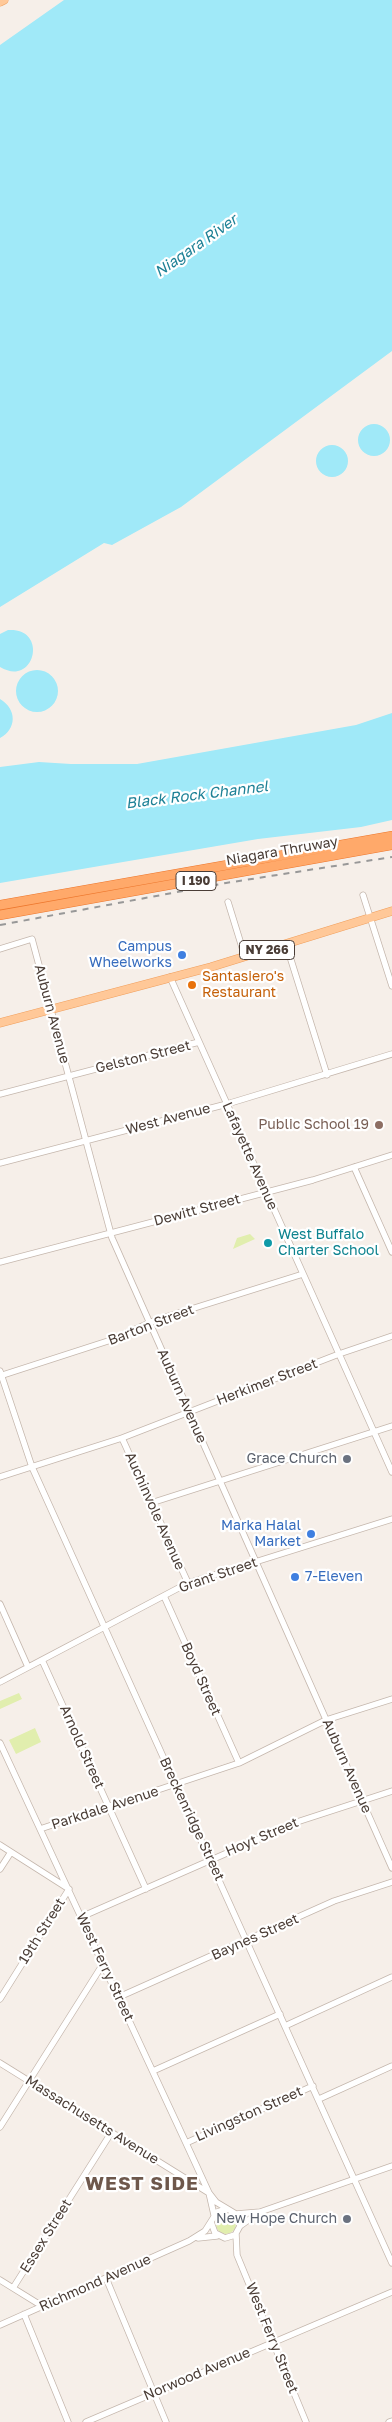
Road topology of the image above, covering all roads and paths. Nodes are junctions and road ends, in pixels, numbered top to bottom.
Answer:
1 (4, 0) edge
2 (0, 2) edge
3 (392, 836) edge
4 (392, 845) edge
5 (363, 895) dead end
6 (228, 902) dead end
7 (0, 905) edge
8 (392, 911) edge
9 (0, 915) edge
10 (370, 918) junction
11 (286, 944) junction
12 (0, 949) edge
13 (244, 957) junction
14 (170, 978) junction
15 (392, 986) edge
16 (50, 1009) junction
17 (0, 1022) edge
18 (199, 1042) junction
19 (392, 1054) edge
20 (327, 1075) junction
21 (68, 1076) junction
22 (0, 1094) edge
23 (227, 1104) junction
24 (86, 1141) junction
25 (392, 1155) edge
26 (0, 1164) edge
27 (354, 1167) junction
28 (266, 1192) junction
29 (110, 1233) junction
30 (392, 1252) edge
31 (0, 1262) edge
32 (303, 1274) junction
33 (149, 1323) junction
34 (392, 1336) edge
35 (339, 1354) junction
36 (1, 1374) edge
37 (189, 1412) junction
38 (392, 1426) edge
39 (374, 1432) junction
40 (122, 1438) junction
41 (32, 1467) junction
42 (392, 1472) edge
43 (0, 1478) edge
44 (220, 1481) junction
45 (151, 1503) junction
46 (392, 1518) edge
47 (256, 1562) junction
48 (188, 1583) junction
49 (164, 1596) junction
50 (0, 1604) edge
51 (105, 1627) junction
52 (42, 1660) junction
53 (28, 1667) junction
54 (0, 1682) edge
55 (392, 1700) edge
56 (326, 1720) junction
57 (0, 1742) edge
58 (239, 1763) junction
59 (176, 1784) junction
60 (392, 1791) edge
61 (362, 1800) junction
62 (109, 1806) junction
63 (40, 1828) junction
64 (0, 1845) edge
65 (11, 1852) junction
66 (210, 1860) junction
67 (392, 1868) edge
68 (0, 1869) edge
69 (392, 1882) edge
70 (68, 1889) junction
71 (146, 1889) junction
72 (81, 1917) junction
73 (247, 1940) junction
74 (103, 1964) junction
75 (392, 1977) edge
76 (119, 1997) junction
77 (0, 1999) edge
78 (280, 2014) junction
79 (285, 2026) junction
80 (0, 2063) edge
81 (392, 2066) edge
82 (153, 2071) junction
83 (29, 2081) junction
84 (313, 2086) junction
85 (318, 2099) junction
86 (0, 2127) edge
87 (111, 2133) junction
88 (186, 2143) junction
89 (392, 2166) edge
90 (355, 2178) junction
91 (208, 2193) junction
92 (227, 2209) junction
93 (260, 2212) junction
94 (236, 2214) junction
95 (214, 2215) junction
96 (211, 2222) junction
97 (240, 2226) junction
98 (236, 2234) junction
99 (218, 2236) junction
100 (224, 2238) junction
101 (189, 2241) junction
102 (237, 2255) junction
103 (392, 2263) edge
104 (106, 2278) junction
105 (0, 2280) edge
106 (13, 2288) junction
107 (392, 2292) edge
108 (42, 2306) junction
109 (24, 2314) junction
110 (0, 2324) edge
111 (273, 2342) junction
112 (154, 2392) junction
113 (68, 2422) edge
114 (86, 2422) edge
115 (166, 2422) edge
116 (306, 2422) edge

1 - 2 main road
3 - 7 highway, Niagara Thruway / I 190
4 - 9 highway, Niagara Thruway / I 190
5 - 10 street
6 - 13 street
8 - 10 main road, NY 266
10 - 11 main road, NY 266
10 - 15 street
11 - 13 main road, NY 266
11 - 20 street
12 - 16 street, Auburn Avenue
13 - 14 main road, NY 266
14 - 16 main road, NY 266
14 - 18 street, Lafayette Avenue
16 - 17 main road, NY 266
16 - 21 street, Auburn Avenue
18 - 21 street, Gelston Street
18 - 23 street, Lafayette Avenue
19 - 20 street, West Avenue
20 - 23 street, West Avenue
21 - 22 street, Gelston Street
21 - 24 street, Auburn Avenue
23 - 24 street, West Avenue
23 - 28 street, Lafayette Avenue
24 - 26 street, West Avenue
24 - 29 street, Auburn Avenue
25 - 27 street, Dewitt Street
27 - 28 street, Dewitt Street
27 - 30 street
28 - 29 street, Dewitt Street
28 - 32 street, Lafayette Avenue
29 - 31 street, Dewitt Street
29 - 33 street, Auburn Avenue
32 - 33 street, Barton Street
32 - 35 street, Lafayette Avenue
33 - 36 street, Barton Street
33 - 37 street, Auburn Avenue
34 - 35 street, Herkimer Street
35 - 37 street, Herkimer Street
35 - 39 street, Lafayette Avenue
36 - 41 street, Breckenridge Street
37 - 40 street, Herkimer Street
37 - 44 street, Auburn Avenue
38 - 39 street
39 - 42 street, Lafayette Avenue
39 - 44 street
40 - 41 street, Herkimer Street
40 - 45 street, Auchinvole Avenue
41 - 43 street, Herkimer Street
41 - 51 street, Breckenridge Street
44 - 45 street
44 - 47 street, Auburn Avenue
45 - 48 street, Auchinvole Avenue
46 - 47 street, Grant Street
47 - 48 street, Grant Street
47 - 56 street, Auburn Avenue
48 - 49 street, Grant Street
49 - 51 street, Grant Street
49 - 58 street, Boyd Street
50 - 53 street
51 - 52 street, Grant Street
51 - 59 street, Breckenridge Street
52 - 53 street, Grant Street
52 - 62 street, Arnold Street
53 - 54 street, Grant Street
55 - 56 street, Parkdale Avenue
56 - 58 street, Parkdale Avenue
56 - 61 street, Auburn Avenue
57 - 63 street, West Ferry Street
58 - 59 street, Parkdale Avenue
59 - 62 street, Parkdale Avenue
59 - 66 street, Breckenridge Street
60 - 61 street, Hoyt Street
61 - 66 street, Hoyt Street
61 - 67 street, Auburn Avenue
62 - 63 street, Parkdale Avenue
62 - 71 street, Arnold Street
63 - 70 street, West Ferry Street
64 - 65 street
65 - 68 street
65 - 70 street
66 - 71 street, Hoyt Street
66 - 73 street, Breckenridge Street
69 - 73 street, Baynes Street
70 - 72 street, West Ferry Street
70 - 77 street, 19th Street
71 - 72 street, Hoyt Street
72 - 74 street, West Ferry Street
73 - 76 street, Baynes Street
73 - 78 street, Breckenridge Street
74 - 76 street, West Ferry Street
74 - 83 street
75 - 79 street
76 - 82 street, West Ferry Street
78 - 79 street, Breckenridge Street
78 - 82 street
79 - 84 street, Breckenridge Street
80 - 83 street, Massachusetts Avenue
81 - 85 street, Livingston Street
82 - 88 street, West Ferry Street
83 - 86 street
83 - 87 street, Massachusetts Avenue
84 - 85 street, Breckenridge Street
84 - 88 street, Livingston Street
85 - 90 street, Breckenridge Street
87 - 91 street, Massachusetts Avenue
87 - 106 street, Essex Street
88 - 91 street, West Ferry Street
89 - 90 street
90 - 93 street
90 - 103 street, Breckenridge Street
91 - 92 street, West Ferry Street
91 - 95 street, West Ferry Street
92 - 94 street
92 - 95 street
93 - 94 street
93 - 97 street
94 - 97 street
95 - 96 street
96 - 99 street
96 - 101 street, Richmond Avenue
97 - 98 street
98 - 100 street
98 - 102 street, West Ferry Street
99 - 100 street
99 - 101 street, Richmond Avenue
100 - 102 street, West Ferry Street
101 - 104 street, Richmond Avenue
102 - 111 street, West Ferry Street
104 - 108 street, Richmond Avenue
104 - 112 street
105 - 106 street
106 - 108 street
107 - 111 street, Norwood Avenue
108 - 109 street, Richmond Avenue
109 - 110 street, Richmond Avenue
109 - 113 street
111 - 112 street, Norwood Avenue
111 - 116 street, West Ferry Street
112 - 114 street, Norwood Avenue
112 - 115 street

